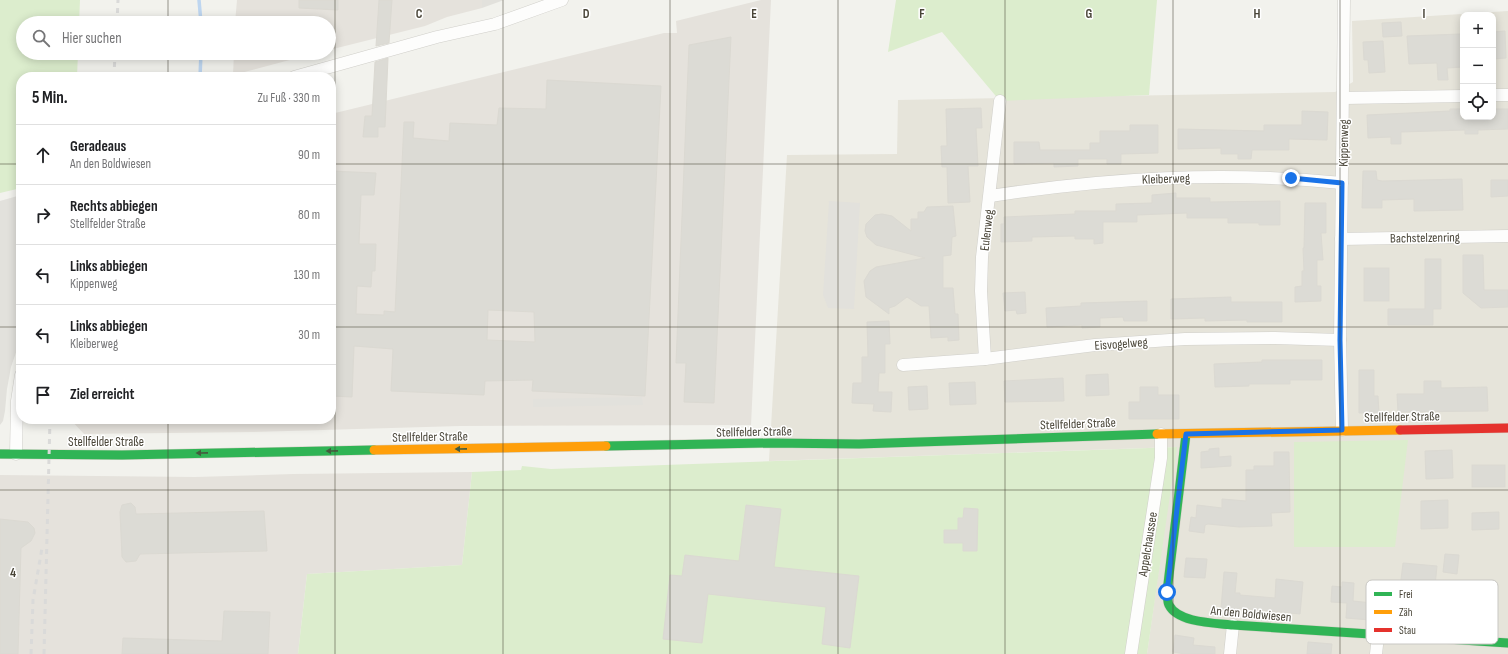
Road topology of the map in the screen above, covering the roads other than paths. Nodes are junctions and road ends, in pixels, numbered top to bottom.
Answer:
1 (561, 0) edge
2 (1344, 0) edge
3 (312, 72) edge
4 (1496, 95) edge
5 (1508, 95) edge
6 (1460, 96) edge
7 (1344, 98) junction
8 (1000, 102) dead end
9 (1342, 183) junction
10 (990, 196) junction
11 (1508, 236) edge
12 (1341, 238) junction
13 (1340, 340) junction
14 (985, 359) junction
15 (903, 365) dead end
16 (17, 424) edge
17 (1508, 428) edge
18 (1342, 430) junction
19 (1161, 434) junction
20 (1186, 434) junction
21 (0, 454) edge
22 (16, 454) junction
23 (1234, 625) junction
24 (1366, 635) edge
25 (1498, 642) edge
26 (1508, 643) edge
27 (1377, 644) edge
28 (1130, 654) edge
29 (1230, 654) edge
30 (1376, 654) edge

1 - 3 street
2 - 7 street, Kippenweg
4 - 5 street
6 - 7 street
7 - 9 street, Kippenweg
8 - 10 street, Eulenweg
9 - 10 street, Kleiberweg
9 - 12 street, Kippenweg
10 - 14 street, Eulenweg
11 - 12 street, Bachstelzenring
12 - 13 street, Kippenweg
13 - 14 street, Eisvogelweg
13 - 18 street, Kippenweg
14 - 15 street, Eisvogelweg
16 - 22 street
17 - 18 street, Stellfelder Straße
18 - 20 street, Stellfelder Straße
19 - 20 street, Stellfelder Straße
19 -> 22 street, Stellfelder Straße
19 - 28 street, Appelchaussee
20 - 23 street, An den Boldwiesen
21 - 22 street, Stellfelder Straße
23 - 24 street, An den Boldwiesen
23 - 29 street
25 - 26 street, An den Boldwiesen
27 - 30 street

